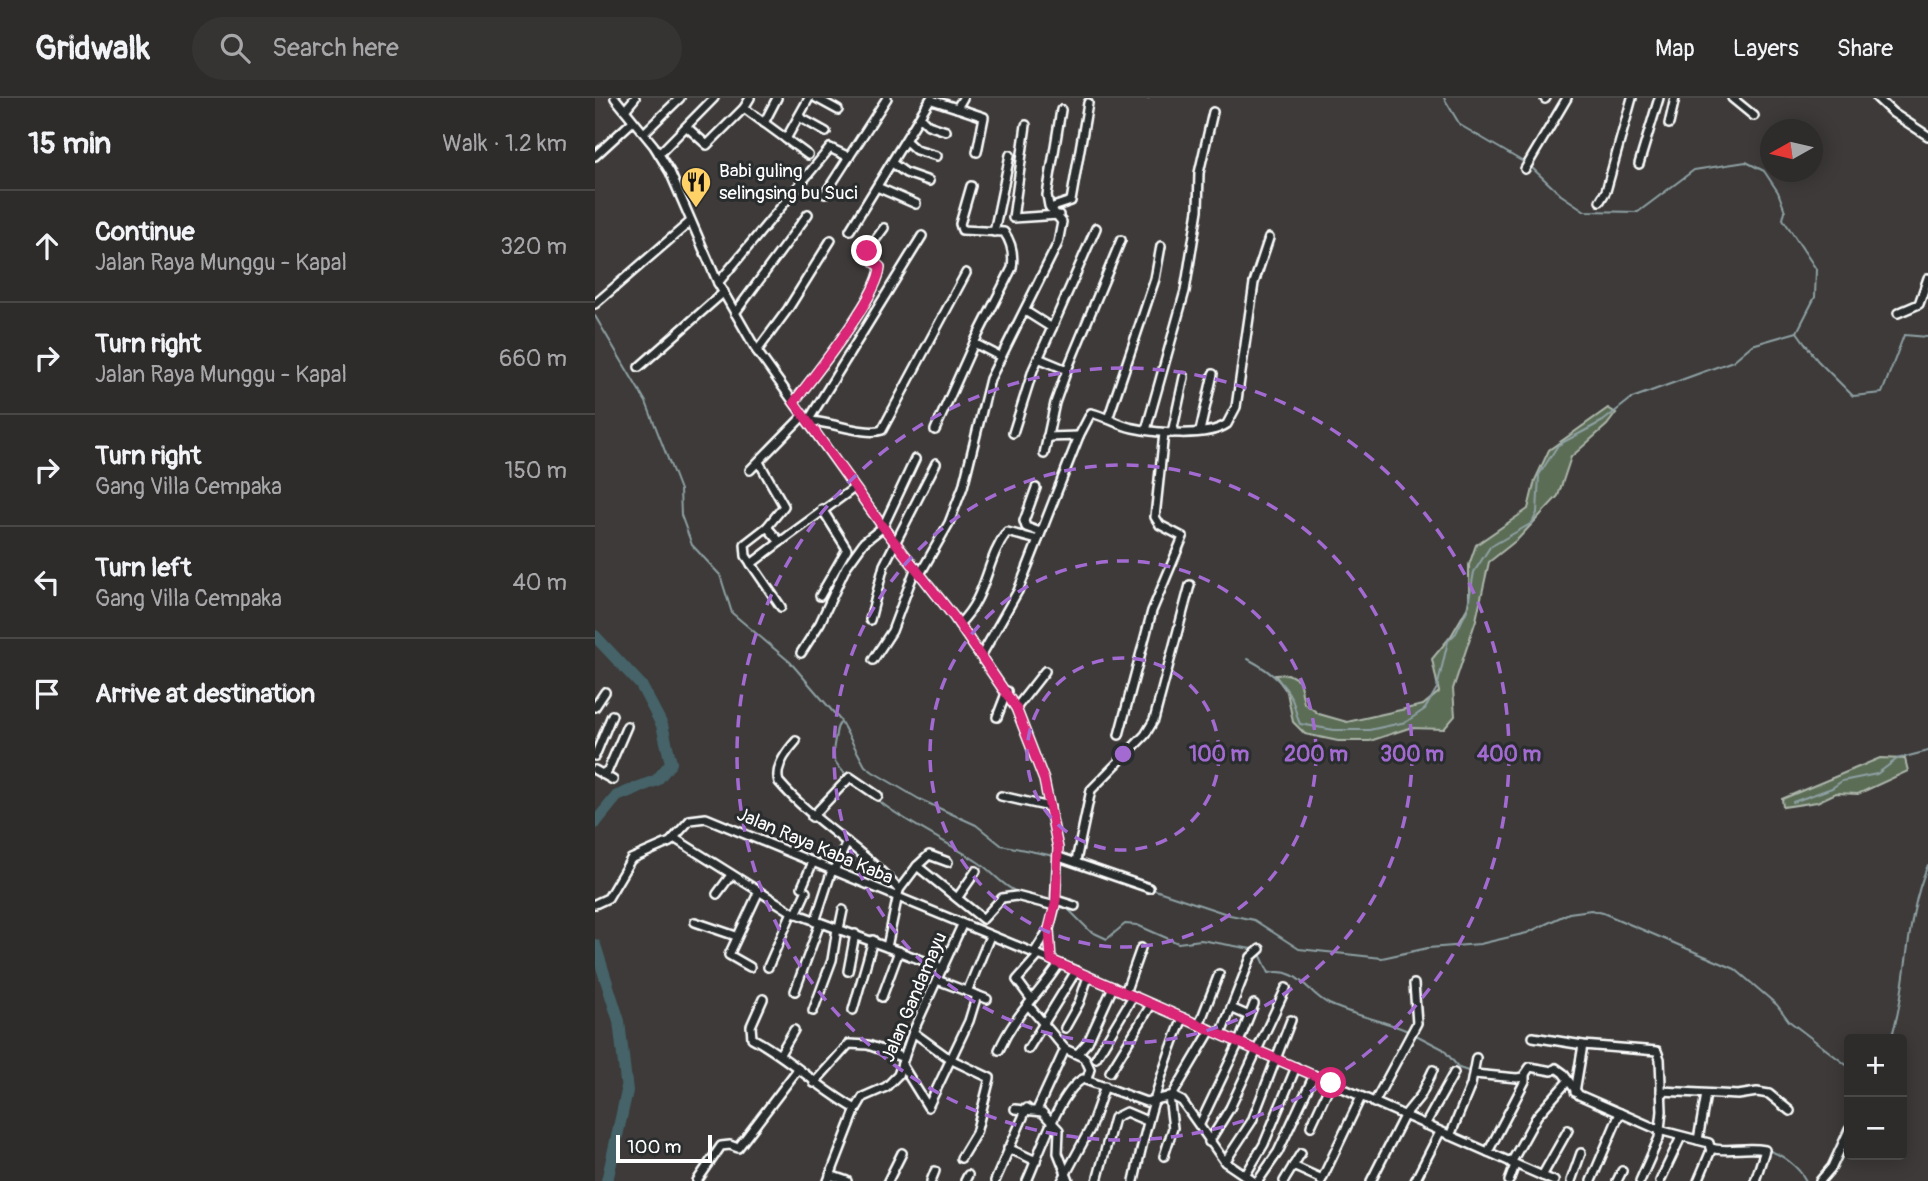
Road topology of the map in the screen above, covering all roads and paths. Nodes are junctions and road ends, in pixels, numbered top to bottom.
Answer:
1 (615, 98) edge
2 (635, 98) edge
3 (680, 98) edge
4 (714, 98) edge
5 (750, 98) edge
6 (777, 98) edge
7 (810, 98) edge
8 (816, 98) edge
9 (887, 98) edge
10 (963, 98) edge
11 (1567, 98) edge
12 (1632, 98) edge
13 (1659, 98) edge
14 (1675, 98) edge
15 (1732, 98) edge
16 (1877, 98) edge
17 (932, 99) edge
18 (1088, 103) dead end
19 (744, 108) junction
20 (957, 108) junction
21 (625, 110) junction
22 (838, 110) dead end
23 (1061, 110) dead end
24 (1213, 112) dead end
25 (1754, 116) dead end
26 (799, 117) junction
27 (921, 118) junction
28 (633, 121) junction
29 (764, 123) junction
30 (1669, 124) dead end
31 (1026, 125) dead end
32 (688, 128) junction
33 (946, 131) dead end
34 (825, 132) dead end
35 (644, 133) junction
36 (1928, 136) edge
37 (786, 139) junction
38 (906, 141) junction
39 (977, 152) dead end
40 (659, 154) junction
41 (808, 155) dead end
42 (1010, 155) dead end
43 (595, 156) edge
44 (937, 156) dead end
45 (849, 157) junction
46 (892, 163) junction
47 (1639, 164) dead end
48 (1525, 169) dead end
49 (929, 181) dead end
50 (877, 187) junction
51 (971, 187) dead end
52 (825, 194) dead end
53 (1600, 201) dead end
54 (916, 205) dead end
55 (1050, 208) junction
56 (808, 214) dead end
57 (1059, 215) junction
58 (690, 222) junction
59 (884, 228) dead end
60 (1096, 228) dead end
61 (850, 230) dead end
62 (994, 232) junction
63 (922, 236) dead end
64 (1269, 238) dead end
65 (831, 240) dead end
66 (1121, 240) dead end
67 (1161, 246) dead end
68 (966, 273) dead end
69 (1928, 278) edge
70 (718, 283) junction
71 (724, 292) junction
72 (595, 304) edge
73 (1025, 311) junction
74 (735, 313) junction
75 (1898, 313) dead end
76 (1052, 328) junction
77 (974, 343) junction
78 (757, 351) junction
79 (1000, 357) junction
80 (1038, 358) junction
81 (639, 367) dead end
82 (1067, 370) junction
83 (1213, 374) dead end
84 (1184, 377) dead end
85 (794, 402) junction
86 (805, 419) junction
87 (1108, 419) junction
88 (935, 430) dead end
89 (1146, 430) junction
90 (1200, 431) junction
91 (1013, 433) dead end
92 (1168, 433) junction
93 (1047, 436) junction
94 (1079, 436) junction
95 (1044, 454) dead end
96 (915, 459) dead end
97 (759, 462) junction
98 (936, 463) dead end
99 (750, 470) dead end
100 (854, 488) junction
101 (1036, 488) dead end
102 (822, 509) junction
103 (767, 527) junction
104 (883, 527) junction
105 (1039, 536) junction
106 (780, 541) junction
107 (897, 546) junction
108 (751, 564) junction
109 (918, 570) junction
110 (1190, 585) dead end
111 (820, 596) dead end
112 (781, 607) dead end
113 (870, 620) dead end
114 (959, 624) junction
115 (801, 653) dead end
116 (981, 656) junction
117 (873, 660) dead end
118 (1045, 671) dead end
119 (1007, 691) junction
120 (605, 692) dead end
121 (595, 707) edge
122 (1016, 708) junction
123 (612, 715) dead end
124 (997, 717) dead end
125 (627, 726) dead end
126 (1119, 735) dead end
127 (796, 741) dead end
128 (595, 755) edge
129 (599, 772) edge
130 (613, 780) dead end
131 (878, 796) dead end
132 (1001, 796) dead end
133 (1050, 807) junction
134 (812, 817) junction
135 (674, 838) junction
136 (847, 842) junction
137 (1061, 855) junction
138 (1076, 861) junction
139 (813, 862) junction
140 (948, 862) dead end
141 (917, 866) junction
142 (833, 871) junction
143 (976, 871) dead end
144 (731, 875) junction
145 (1149, 888) dead end
146 (759, 891) junction
147 (898, 893) junction
148 (717, 894) dead end
149 (958, 898) junction
150 (597, 903) edge
151 (1056, 903) junction
152 (1075, 906) dead end
153 (842, 910) dead end
154 (794, 913) junction
155 (978, 917) junction
156 (695, 922) dead end
157 (818, 923) junction
158 (962, 925) junction
159 (838, 929) junction
160 (971, 929) junction
161 (1049, 929) junction
162 (855, 934) junction
163 (736, 936) junction
164 (990, 936) junction
165 (873, 940) junction
166 (887, 947) junction
167 (1141, 948) dead end
168 (1260, 949) dead end
169 (899, 951) junction
170 (1037, 954) junction
171 (1051, 960) junction
172 (1059, 964) junction
173 (750, 967) dead end
174 (768, 967) dead end
175 (943, 968) junction
176 (848, 971) dead end
177 (1076, 971) junction
178 (1219, 974) dead end
179 (1088, 977) junction
180 (937, 981) junction
181 (1414, 984) dead end
182 (1113, 987) junction
183 (1286, 988) dead end
184 (795, 991) dead end
185 (967, 992) junction
186 (1129, 994) junction
187 (977, 995) junction
188 (882, 997) dead end
189 (764, 999) dead end
190 (987, 999) dead end
191 (1029, 1002) junction
192 (1151, 1004) junction
193 (1254, 1004) dead end
194 (1231, 1008) junction
195 (853, 1010) dead end
196 (813, 1011) dead end
197 (1249, 1016) junction
198 (1183, 1018) junction
199 (1291, 1020) dead end
200 (1045, 1025) junction
201 (1199, 1025) junction
202 (1065, 1028) dead end
203 (795, 1030) dead end
204 (1211, 1030) junction
205 (913, 1032) junction
206 (1221, 1034) junction
207 (1534, 1037) dead end
208 (1239, 1042) junction
209 (1583, 1045) junction
210 (1028, 1049) dead end
211 (1065, 1049) junction
212 (999, 1050) dead end
213 (1257, 1050) junction
214 (1079, 1051) junction
215 (780, 1054) junction
216 (1096, 1058) dead end
217 (1476, 1058) dead end
218 (950, 1059) junction
219 (1277, 1059) junction
220 (903, 1061) junction
221 (1296, 1067) junction
222 (798, 1069) junction
223 (1433, 1070) dead end
224 (1110, 1072) dead end
225 (1454, 1073) dead end
226 (1474, 1074) junction
227 (1314, 1075) junction
228 (1525, 1075) junction
229 (1087, 1079) junction
230 (1568, 1081) junction
231 (814, 1083) junction
232 (1331, 1083) junction
233 (1105, 1086) junction
234 (1661, 1091) junction
235 (1575, 1093) junction
236 (1706, 1094) junction
237 (1171, 1096) junction
238 (1361, 1097) junction
239 (1154, 1100) junction
240 (1374, 1103) junction
241 (1027, 1108) junction
242 (856, 1109) junction
243 (1015, 1109) dead end
244 (1037, 1110) junction
245 (1790, 1111) dead end
246 (1620, 1113) junction
247 (1404, 1116) junction
248 (1147, 1121) junction
249 (1053, 1123) junction
250 (1200, 1124) junction
251 (1425, 1125) junction
252 (1311, 1126) dead end
253 (1568, 1130) dead end
254 (1659, 1130) junction
255 (1440, 1132) junction
256 (1450, 1136) junction
257 (1681, 1137) junction
258 (1698, 1140) junction
259 (1844, 1141) edge
260 (1209, 1142) junction
261 (1008, 1148) junction
262 (1712, 1149) junction
263 (1488, 1152) junction
264 (902, 1153) dead end
265 (1301, 1153) dead end
266 (1581, 1153) dead end
267 (1164, 1156) dead end
268 (961, 1158) dead end
269 (1036, 1161) junction
270 (1225, 1162) junction
271 (1513, 1164) junction
272 (1293, 1166) junction
273 (935, 1171) dead end
274 (1622, 1171) dead end
275 (1245, 1176) junction
276 (1542, 1176) junction
277 (829, 1178) edge
278 (1066, 1179) edge
279 (1322, 1180) edge
280 (697, 1181) edge
281 (847, 1181) edge
282 (888, 1181) edge
283 (931, 1181) edge
284 (995, 1181) edge
285 (1027, 1181) edge
286 (1097, 1181) edge
287 (1134, 1181) edge
288 (1255, 1181) edge
289 (1285, 1181) edge
290 (1371, 1181) edge
291 (1415, 1181) edge
292 (1509, 1181) edge
293 (1554, 1181) edge
294 (1571, 1181) edge
295 (1591, 1181) edge
296 (1617, 1181) edge
297 (1640, 1181) edge
298 (1660, 1181) edge
299 (1698, 1181) edge
300 (1755, 1181) edge
301 (1820, 1181) edge

1 - 21 street
2 - 21 street
3 - 35 street
4 - 32 street
5 - 19 street
6 - 29 street
7 - 26 street
8 - 22 street
9 - 45 street
10 - 20 street
11 - 48 street
12 - 53 street
13 - 47 street
14 - 30 street
15 - 25 street
16 - 36 street
17 - 20 street
17 - 27 street
18 - 55 street
19 - 29 street
19 - 32 street
20 - 39 street
21 - 28 street
23 - 55 street
24 - 89 street
26 - 34 street
26 - 37 street
27 - 33 street
27 - 38 street
28 - 35 street
28 - 43 street
29 - 37 street
31 - 57 street
32 - 40 street
35 - 40 street
37 - 41 street
38 - 44 street
38 - 46 street
40 - 58 street
42 - 62 street
45 - 52 street
45 - 70 street
46 - 49 street
46 - 50 street
50 - 54 street
50 - 61 street
51 - 62 street
55 - 57 street
56 - 74 street
57 - 73 street
58 - 70 street
58 - 72 street
59 - 85 street
60 - 76 street
62 - 77 street
63 - 86 street
64 - 90 street
65 - 78 street
66 - 82 street
67 - 87 street
68 - 86 street
69 - 75 street
70 - 71 street
71 - 74 street
71 - 81 street
73 - 76 street
73 - 79 street
74 - 78 street
76 - 80 street
77 - 79 street
77 - 88 street
78 - 85 street
79 - 109 street
80 - 82 street
80 - 91 street
82 - 93 street
83 - 90 street
84 - 92 street
85 - 86 street
86 - 97 street
86 - 100 street
87 - 89 street
87 - 94 street
89 - 92 street
90 - 92 street
92 - 126 street
93 - 94 street
93 - 95 street
94 - 105 street
96 - 104 street
97 - 99 street
97 - 103 street
98 - 107 street
100 - 102 street
100 - 104 street
101 - 105 street
102 - 106 street
102 - 111 street
103 - 106 street
103 - 108 street
104 - 107 street
104 - 115 street
105 - 114 street
105 - 116 street
106 - 108 street
107 - 109 street
107 - 113 street
108 - 112 street
109 - 114 street
109 - 117 street
110 - 138 street
114 - 116 street
116 - 119 street
118 - 122 street
119 - 122 street
119 - 124 street
120 - 121 street
122 - 133 street
123 - 128 street
125 - 129 street
127 - 134 street
129 - 130 street
131 - 134 street
132 - 133 street
133 - 137 street
134 - 136 street
135 - 139 street, Jalan Raya Kaba Kaba
135 - 144 street
135 - 150 street, Jalan Raya Kaba Kaba
136 - 142 street
136 - 147 street
137 - 138 street
137 - 151 street
138 - 145 street
139 - 142 street, Jalan Raya Kaba Kaba
139 - 154 street
140 - 141 street
141 - 147 street
141 - 149 street
142 - 147 street, Jalan Raya Kaba Kaba
142 - 157 street
143 - 149 street
144 - 146 street
144 - 148 street
146 - 154 street
146 - 163 street
147 - 158 street, Jalan Raya Kaba Kaba
147 - 166 street
149 - 155 street
151 - 152 street
151 - 155 street
151 - 161 street
153 - 159 street
154 - 157 street
154 - 174 street
155 - 160 street
156 - 163 street
157 - 159 street
157 - 184 street
158 - 160 street, Jalan Raya Kaba Kaba
158 - 175 street, Jalan Gandamayu
159 - 162 street
159 - 196 street
160 - 164 street, Jalan Raya Kaba Kaba
161 - 170 street
161 - 171 street
162 - 165 street
162 - 176 street
163 - 173 street
164 - 170 street, Jalan Raya Kaba Kaba
164 - 185 street
165 - 166 street
165 - 195 street
166 - 169 street
167 - 186 street
168 - 194 street
169 - 175 street
169 - 188 street
170 - 171 street, Jalan Raya Kaba Kaba
170 - 191 street
171 - 172 street, Jalan Raya Kaba Kaba
172 - 177 street, Jalan Raya Kaba Kaba
172 - 191 street
175 - 180 street, Jalan Gandamayu
177 - 179 street, Jalan Raya Kaba Kaba
177 - 200 street
178 - 201 street
179 - 182 street, Jalan Raya Kaba Kaba
179 - 202 street
180 - 185 street
180 - 205 street, Jalan Gandamayu
181 - 240 street
182 - 186 street, Jalan Raya Kaba Kaba
182 - 214 street
183 - 213 street
185 - 187 street
186 - 192 street, Jalan Raya Kaba Kaba
186 - 216 street
187 - 190 street
187 - 218 street
189 - 215 street
191 - 200 street
191 - 212 street
192 - 198 street, Jalan Raya Kaba Kaba
192 - 224 street
193 - 197 street
194 - 197 street
194 - 206 street
197 - 208 street
198 - 201 street, Jalan Raya Kaba Kaba
198 - 239 street
199 - 219 street
200 - 210 street
200 - 211 street
201 - 204 street, Jalan Raya Kaba Kaba
203 - 215 street
204 - 206 street, Jalan Raya Kaba Kaba
204 - 237 street
205 - 218 street
205 - 220 street, Jalan Gandamayu
206 - 208 street, Jalan Raya Kaba Kaba
207 - 209 street
208 - 213 street, Jalan Raya Kaba Kaba
208 - 250 street
209 - 234 street
209 - 235 street
211 - 214 street
211 - 244 street
213 - 219 street, Jalan Raya Kaba Kaba
213 - 260 street
214 - 229 street
215 - 222 street
217 - 226 street
218 - 220 street
218 - 268 street
219 - 221 street, Jalan Raya Kaba Kaba
219 - 270 street
220 - 231 street
220 - 242 street, Jalan Gandamayu
221 - 227 street, Jalan Raya Kaba Kaba
221 - 275 street
222 - 231 street
222 - 280 street
223 - 247 street
225 - 251 street
226 - 228 street
226 - 256 street
227 - 232 street, Jalan Raya Kaba Kaba
227 - 288 street
228 - 230 street
228 - 263 street
229 - 233 street
229 - 249 street
230 - 235 street
230 - 271 street
231 - 242 street
232 - 238 street, Jalan Raya Kaba Kaba
232 - 252 street
233 - 239 street
233 - 278 street
234 - 236 street
234 - 254 street
235 - 246 street
236 - 245 street
236 - 258 street
237 - 239 street
237 - 250 street
237 - 267 street
238 - 240 street, Jalan Raya Kaba Kaba
238 - 279 street
239 - 248 street
240 - 247 street, Jalan Raya Kaba Kaba
241 - 243 street
241 - 244 street
241 - 261 street
242 - 277 street, Jalan Gandamayu
244 - 249 street
246 - 254 street
246 - 295 street
247 - 251 street, Jalan Raya Kaba Kaba
247 - 290 street
248 - 286 street
248 - 287 street
249 - 269 street
249 - 278 street
250 - 260 street
251 - 255 street, Jalan Raya Kaba Kaba
253 - 276 street
254 - 257 street
254 - 297 street
255 - 256 street, Jalan Raya Kaba Kaba
255 - 291 street
256 - 263 street, Jalan Raya Kaba Kaba
257 - 258 street
257 - 298 street
258 - 262 street
259 - 301 street
260 - 270 street
261 - 269 street
261 - 284 street
262 - 299 street
262 - 300 street
263 - 271 street, Jalan Raya Kaba Kaba
264 - 282 street
265 - 272 street
266 - 294 street
269 - 285 street
270 - 275 street
271 - 276 street, Jalan Raya Kaba Kaba
271 - 292 street
272 - 279 street
272 - 289 street
273 - 283 street
274 - 296 street
275 - 288 street
276 - 293 street, Jalan Raya Kaba Kaba
277 - 281 street

